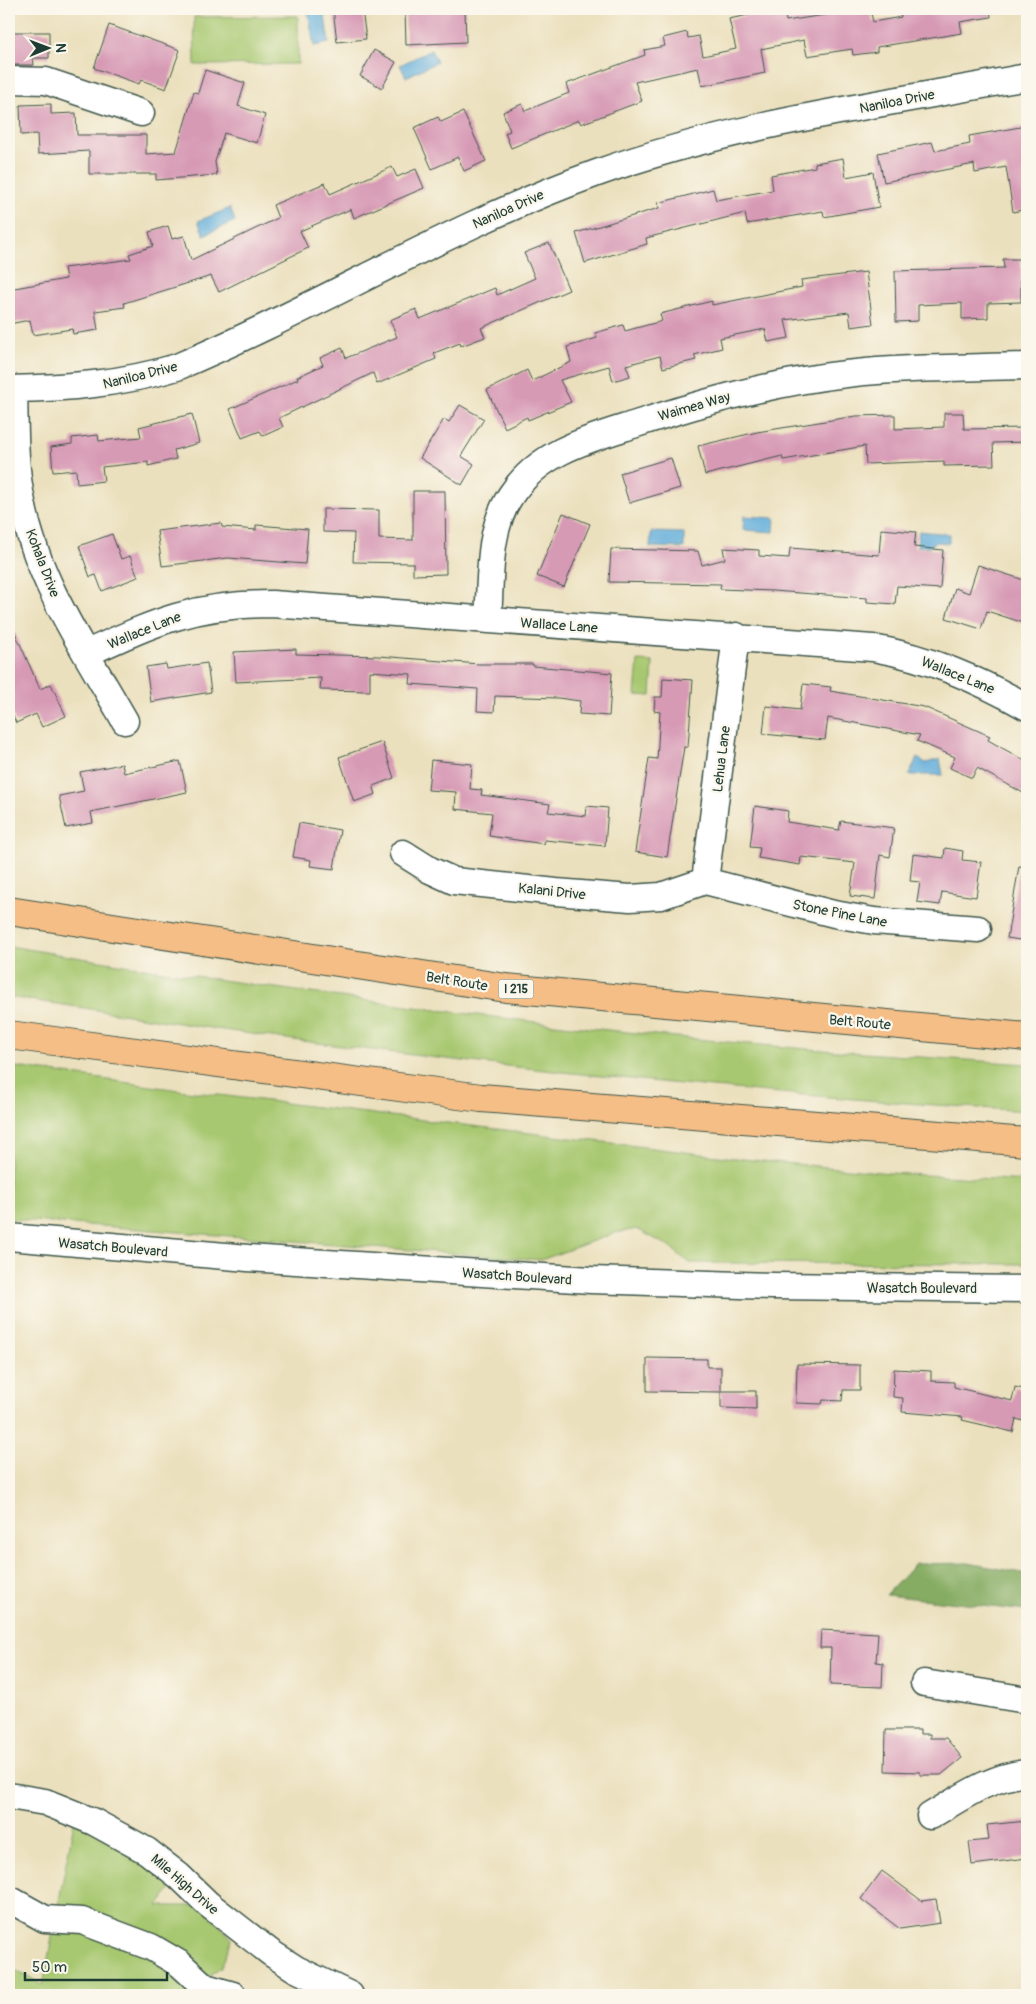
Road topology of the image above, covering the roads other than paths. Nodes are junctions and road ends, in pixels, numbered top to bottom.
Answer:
1 (1027, 77) edge
2 (9, 80) edge
3 (141, 113) dead end
4 (1027, 366) edge
5 (11, 389) edge
6 (488, 620) junction
7 (736, 636) junction
8 (87, 653) junction
9 (1027, 707) edge
10 (124, 721) dead end
11 (403, 853) dead end
12 (705, 880) junction
13 (9, 911) edge
14 (978, 929) dead end
15 (9, 1035) edge
16 (1027, 1037) edge
17 (1027, 1142) edge
18 (9, 1238) edge
19 (1027, 1289) edge
20 (924, 1683) dead end
21 (1027, 1700) edge
22 (1027, 1773) edge
23 (9, 1796) edge
24 (930, 1816) dead end
25 (9, 1899) edge
26 (233, 1995) edge
27 (350, 1995) edge

1 - 5 street, Naniloa Drive
2 - 3 street
4 - 6 street, Waimea Way
5 - 8 street, Kohala Drive
6 - 7 street, Wallace Lane
6 - 8 street, Wallace Lane
7 - 9 street, Wallace Lane
7 - 12 street, Lehua Lane
8 - 10 street, Kohala Drive
11 - 12 street, Kalani Drive
12 - 14 street, Stone Pine Lane
13 - 16 highway, Belt Route / I 215
15 - 17 highway
18 - 19 street, Wasatch Boulevard
20 - 21 street
22 - 24 street
23 - 27 street, Mile High Drive
25 - 26 street

